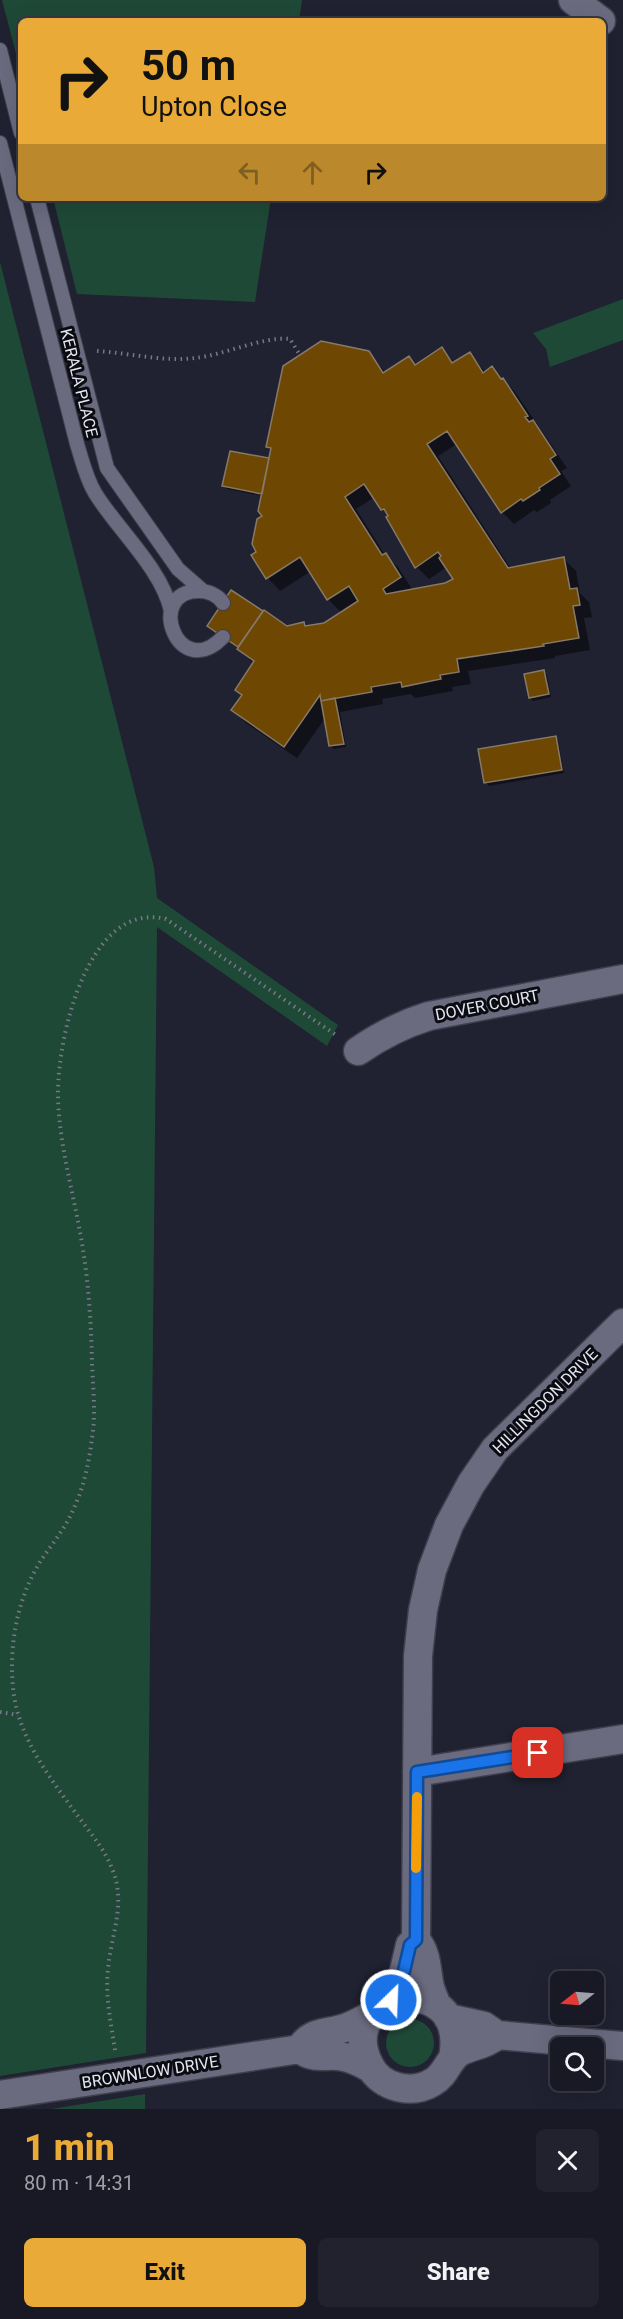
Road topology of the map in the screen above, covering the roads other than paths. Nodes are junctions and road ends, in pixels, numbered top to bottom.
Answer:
1 (573, 0) edge
2 (597, 18) edge
3 (606, 24) edge
4 (623, 31) edge
5 (0, 50) edge
6 (18, 121) edge
7 (0, 143) edge
8 (39, 201) edge
9 (201, 590) junction
10 (223, 603) dead end
11 (171, 611) junction
12 (224, 637) dead end
13 (623, 979) edge
14 (358, 1051) road end
15 (623, 1323) edge
16 (623, 1739) edge
17 (417, 1772) junction
18 (416, 1940) junction
19 (382, 2008) junction
20 (442, 2012) junction
21 (497, 2035) junction
22 (623, 2046) edge
23 (300, 2049) junction
24 (453, 2058) junction
25 (434, 2082) junction
26 (385, 2087) edge
27 (0, 2095) edge
28 (418, 2109) edge

1 - 2 street
3 - 4 street
5 - 6 lane
7 - 11 lane, KERALA PLACE
8 - 9 lane, KERALA PLACE
9 - 10 lane, KERALA PLACE
9 - 11 lane
11 - 12 lane, KERALA PLACE
13 - 14 street, DOVER COURT
15 - 17 street, HILLINGDON DRIVE
16 - 17 street
17 - 18 street, HILLINGDON DRIVE
18 - 19 street, HILLINGDON DRIVE
18 - 20 street, HILLINGDON DRIVE
19 - 20 street
19 - 23 street, BROWNLOW DRIVE
19 - 26 street
20 - 21 street
20 - 24 street
21 - 22 street
21 - 24 street
23 - 26 street, BROWNLOW DRIVE
23 - 27 street, BROWNLOW DRIVE
24 - 25 street
25 - 26 street
25 - 28 street

